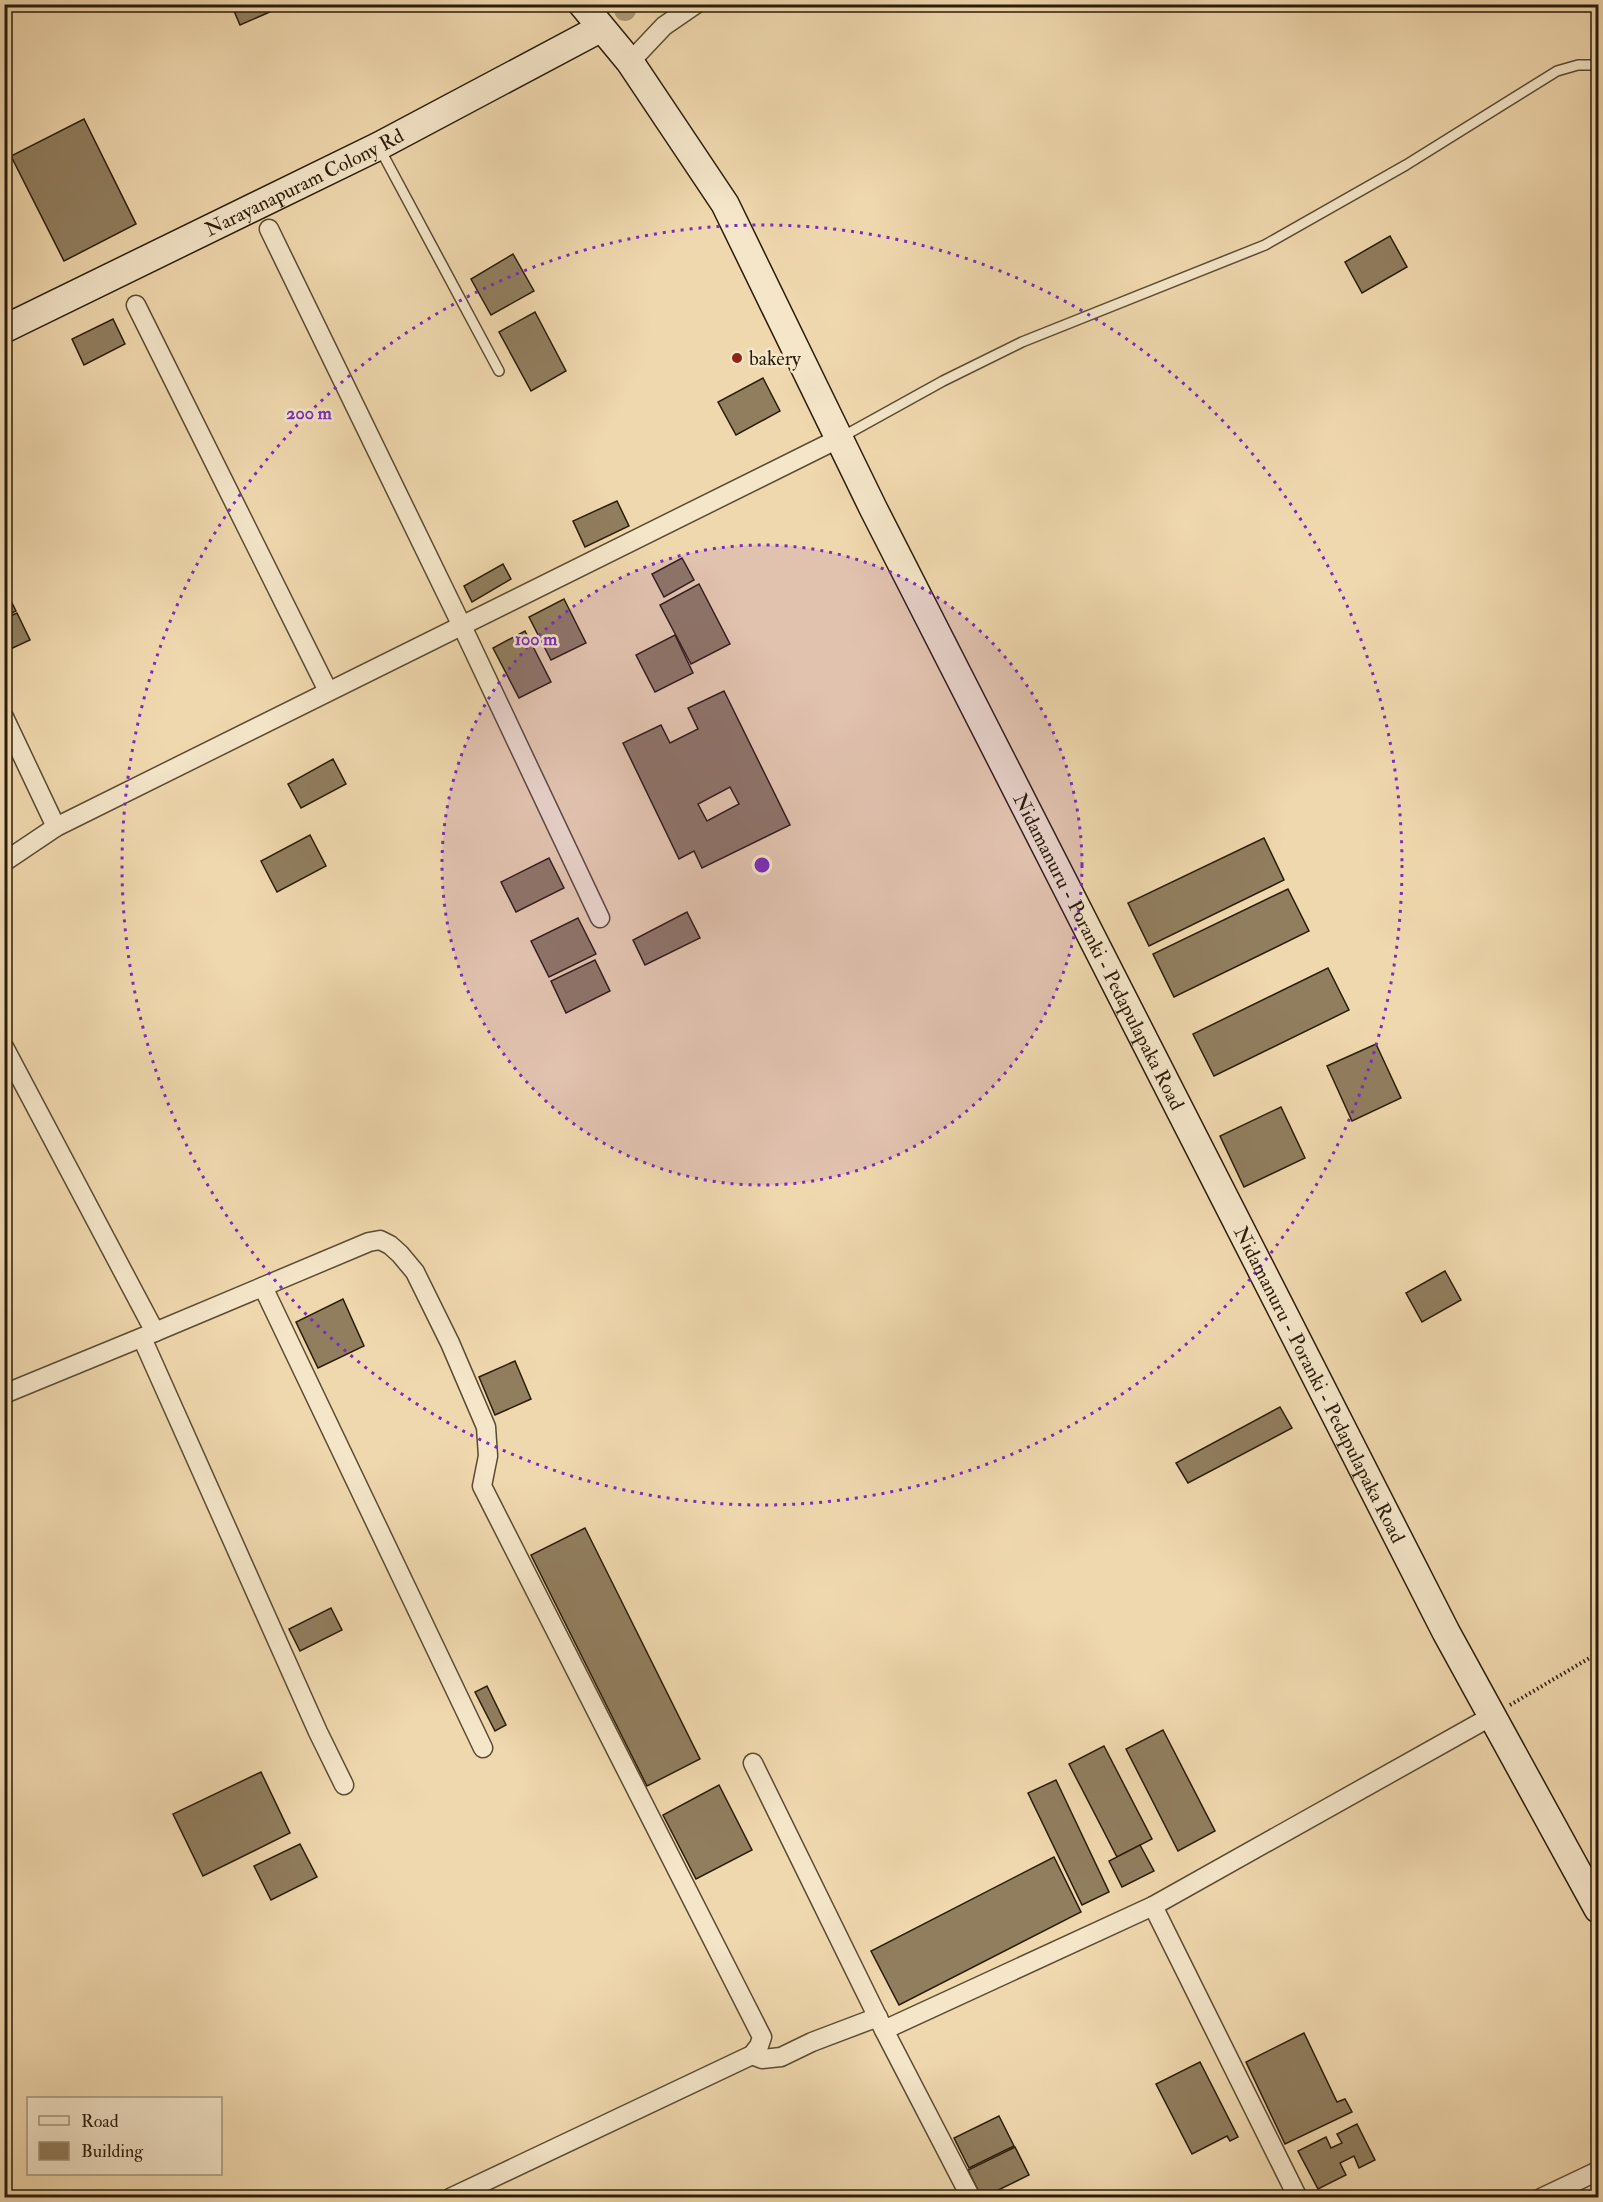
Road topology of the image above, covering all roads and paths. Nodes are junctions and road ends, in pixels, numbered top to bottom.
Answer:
1 (582, 4) edge
2 (696, 4) edge
3 (601, 28) junction
4 (630, 62) junction
5 (1599, 65) edge
6 (379, 146) junction
7 (268, 229) dead end
8 (136, 305) dead end
9 (4, 329) edge
10 (499, 371) dead end
11 (838, 439) junction
12 (461, 624) junction
13 (328, 691) junction
14 (4, 717) edge
15 (56, 827) junction
16 (4, 862) edge
17 (600, 918) dead end
18 (4, 1047) edge
19 (263, 1287) junction
20 (149, 1335) junction
21 (4, 1394) edge
22 (1599, 1653) edge
23 (1492, 1716) junction
24 (483, 1748) dead end
25 (753, 1762) dead end
26 (344, 1785) dead end
27 (1153, 1906) junction
28 (1599, 1909) edge
29 (881, 2024) junction
30 (752, 2055) junction
31 (1599, 2170) edge
32 (1565, 2192) edge
33 (450, 2198) edge
34 (971, 2198) edge
35 (1298, 2198) edge
36 (1542, 2198) edge

1 - 3 main road, Nidamanuru - Poranki - Pedapulapaka Road
2 - 4 street
3 - 4 main road, Nidamanuru - Poranki - Pedapulapaka Road
3 - 6 main road, Narayanapuram Colony Rd
4 - 11 main road, Nidamanuru - Poranki - Pedapulapaka Road
5 - 11 lane
6 - 9 main road, Narayanapuram Colony Rd
6 - 10 lane
7 - 12 street
8 - 13 street
11 - 12 street
11 - 23 main road, Nidamanuru - Poranki - Pedapulapaka Road
12 - 13 street
12 - 17 street
13 - 15 street
14 - 15 street
15 - 16 street
18 - 20 street
19 - 20 street
19 - 24 street
19 - 30 street
20 - 21 street
20 - 26 street
22 - 23 path
23 - 27 street
23 - 28 main road, Nidamanuru - Poranki - Pedapulapaka Road
25 - 29 street
27 - 29 street
27 - 35 street
29 - 30 street
29 - 34 street
30 - 33 street
31 - 32 street
32 - 36 street

